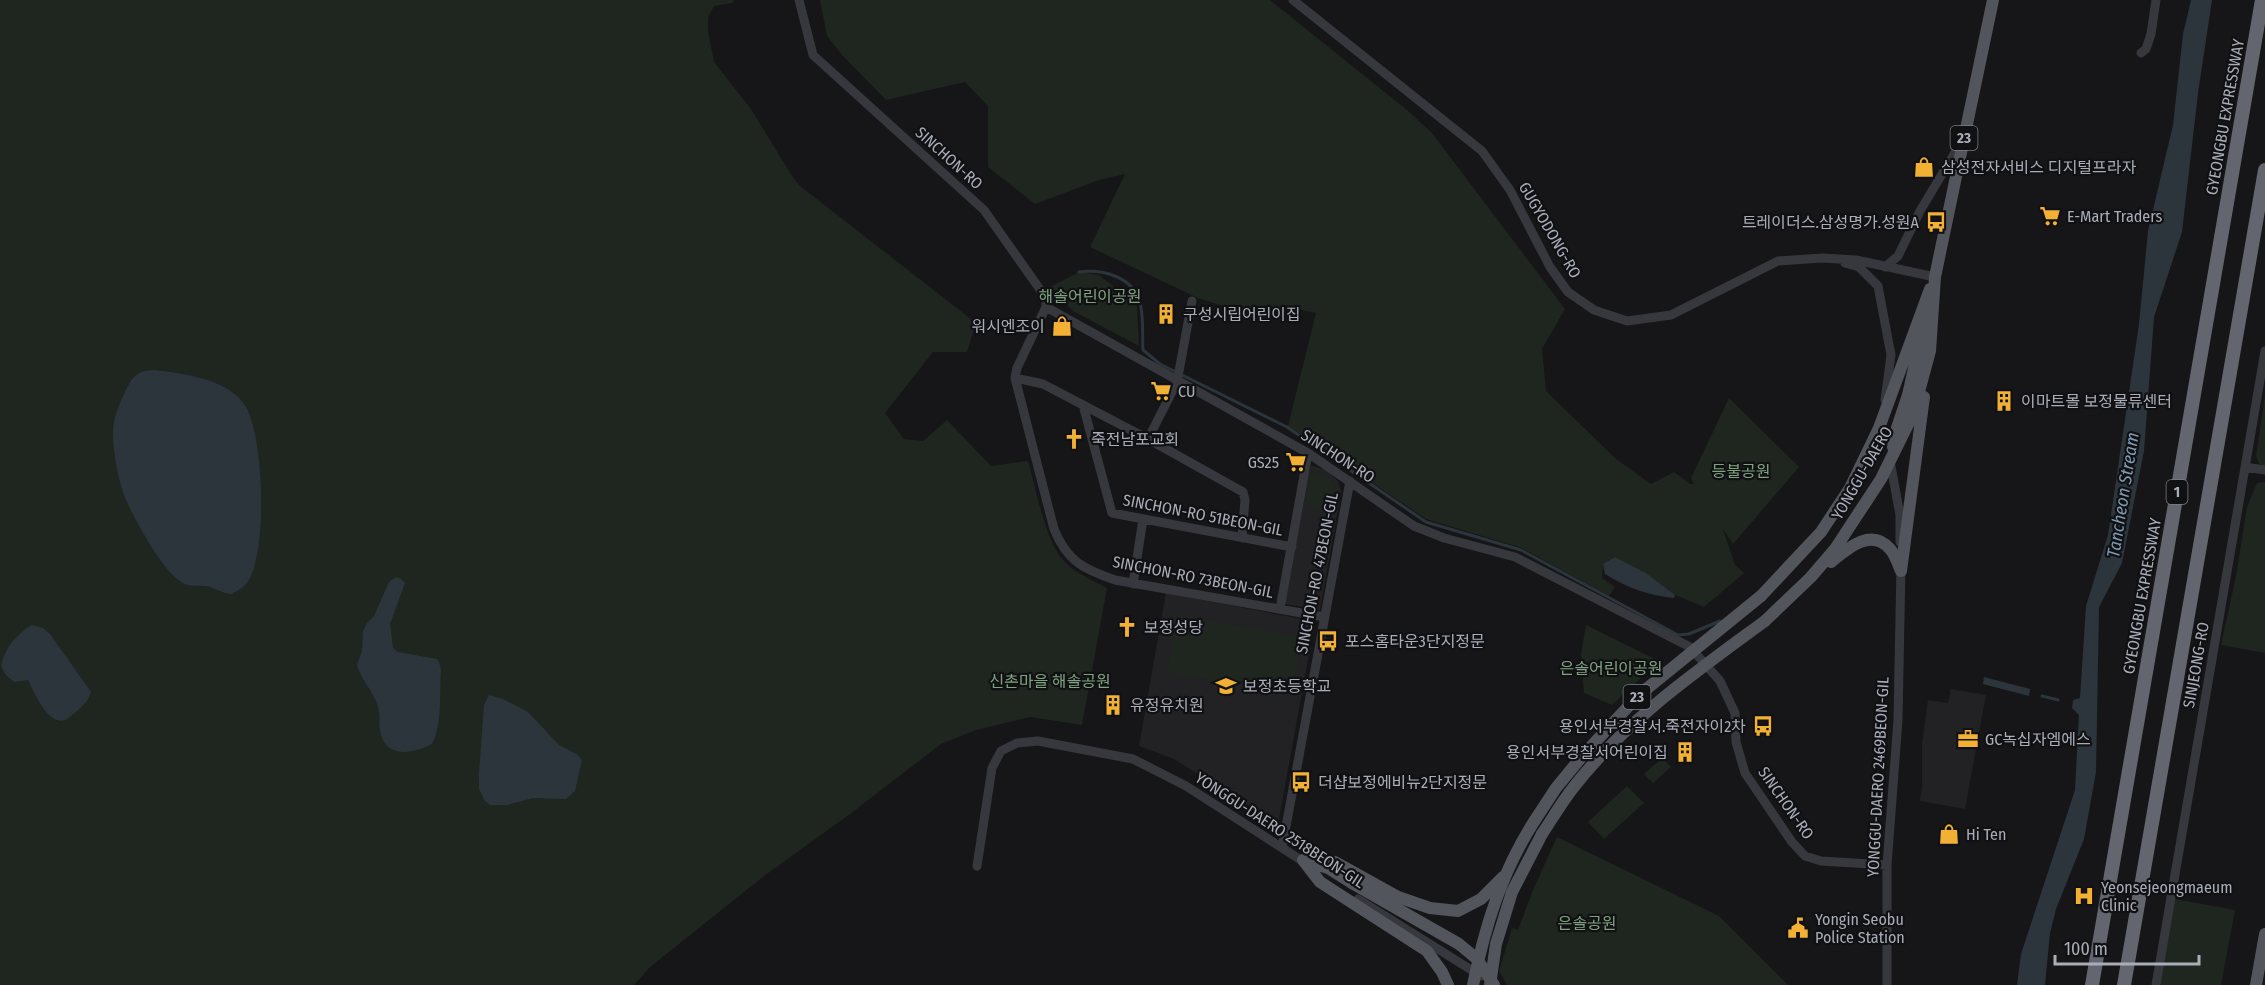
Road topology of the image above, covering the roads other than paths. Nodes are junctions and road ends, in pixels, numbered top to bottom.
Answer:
1 (799, 0) edge
2 (1293, 0) edge
3 (1993, 0) edge
4 (2156, 0) edge
5 (2262, 0) edge
6 (2141, 53) dead end
7 (1965, 137) junction
8 (2265, 170) edge
9 (1822, 258) junction
10 (1885, 267) junction
11 (1935, 277) junction
12 (1192, 301) dead end
13 (1046, 308) junction
14 (1913, 334) junction
15 (1930, 351) junction
16 (2265, 351) edge
17 (1015, 378) junction
18 (1177, 382) junction
19 (1083, 405) junction
20 (1884, 413) junction
21 (1148, 439) junction
22 (1308, 453) junction
23 (1890, 461) junction
24 (2245, 467) junction
25 (2265, 471) edge
26 (1350, 481) junction
27 (1143, 519) junction
28 (1242, 538) junction
29 (1292, 547) junction
30 (1901, 571) junction
31 (1811, 577) junction
32 (1133, 584) junction
33 (1280, 609) junction
34 (1324, 617) junction
35 (1282, 848) junction
36 (1303, 860) junction
37 (1510, 862) junction
38 (1887, 865) junction
39 (977, 866) dead end
40 (1503, 877) junction
41 (1502, 923) junction
42 (2265, 934) edge
43 (1474, 979) edge
44 (1491, 984) edge
45 (1448, 985) edge
46 (1887, 985) edge
47 (2092, 985) edge
48 (2124, 985) edge
49 (2156, 985) edge
50 (2256, 985) edge

1 - 13 street, SINCHON-RO
2 - 9 street, GUGYODONG-RO
3 - 7 main road, YONGGU-DAERO / 23
4 - 6 street
5 - 47 highway, GYEONGBU EXPRESSWAY / 1
7 - 10 street
7 - 11 main road, YONGGU-DAERO / 23
8 - 48 highway, 1
9 - 10 street, GUGYODONG-RO
9 - 20 street
10 - 11 street, GUGYODONG-RO
11 - 14 main road, YONGGU-DAERO / 23
11 - 15 main road, YONGGU-DAERO / 23
11 - 23 main road
12 - 18 street
13 - 17 street
13 - 18 street, SINCHON-RO
14 - 20 main road, YONGGU-DAERO / 23
14 - 23 main road
15 - 23 main road, YONGGU-DAERO / 23
15 - 30 main road
16 - 24 street, SINJEONG-RO
17 - 19 street
17 - 32 street, SINCHON-RO 73BEON-GIL
18 - 21 street
18 - 22 street, SINCHON-RO
19 - 21 street
19 - 27 street, SINCHON-RO 51BEON-GIL
20 - 37 main road, YONGGU-DAERO / 23, bridge
21 - 28 street
22 - 26 street, SINCHON-RO
22 - 29 street, SINCHON-RO 51BEON-GIL
23 - 30 street, YONGGU-DAERO 2469BEON-GIL
23 - 31 main road, YONGGU-DAERO / 23
24 - 25 street
24 - 49 street, SINJEONG-RO
26 - 34 street, SINCHON-RO 47BEON-GIL
26 - 38 street, SINCHON-RO
27 - 28 street, SINCHON-RO 51BEON-GIL
27 - 32 street
28 - 29 street, SINCHON-RO 51BEON-GIL
29 - 33 street, SINCHON-RO 51BEON-GIL
30 - 31 main road
30 - 38 street, YONGGU-DAERO 2469BEON-GIL
31 - 41 main road, YONGGU-DAERO / 23, bridge
32 - 33 street, SINCHON-RO 73BEON-GIL
33 - 34 street, SINCHON-RO 73BEON-GIL
34 - 35 street, SINCHON-RO 47BEON-GIL
35 - 36 street, YONGGU-DAERO 2518BEON-GIL
35 - 39 street, YONGGU-DAERO 2518BEON-GIL
36 - 40 main road
36 - 43 street, YONGGU-DAERO 2518BEON-GIL
36 - 44 main road, bridge
36 - 45 main road
37 - 40 main road, 23
37 - 41 main road
38 - 46 street, YONGGU-DAERO 2469BEON-GIL
40 - 43 main road, 23
41 - 44 main road, 23
42 - 50 main road
43 - 44 street, YONGGU-DAERO 2518BEON-GIL

